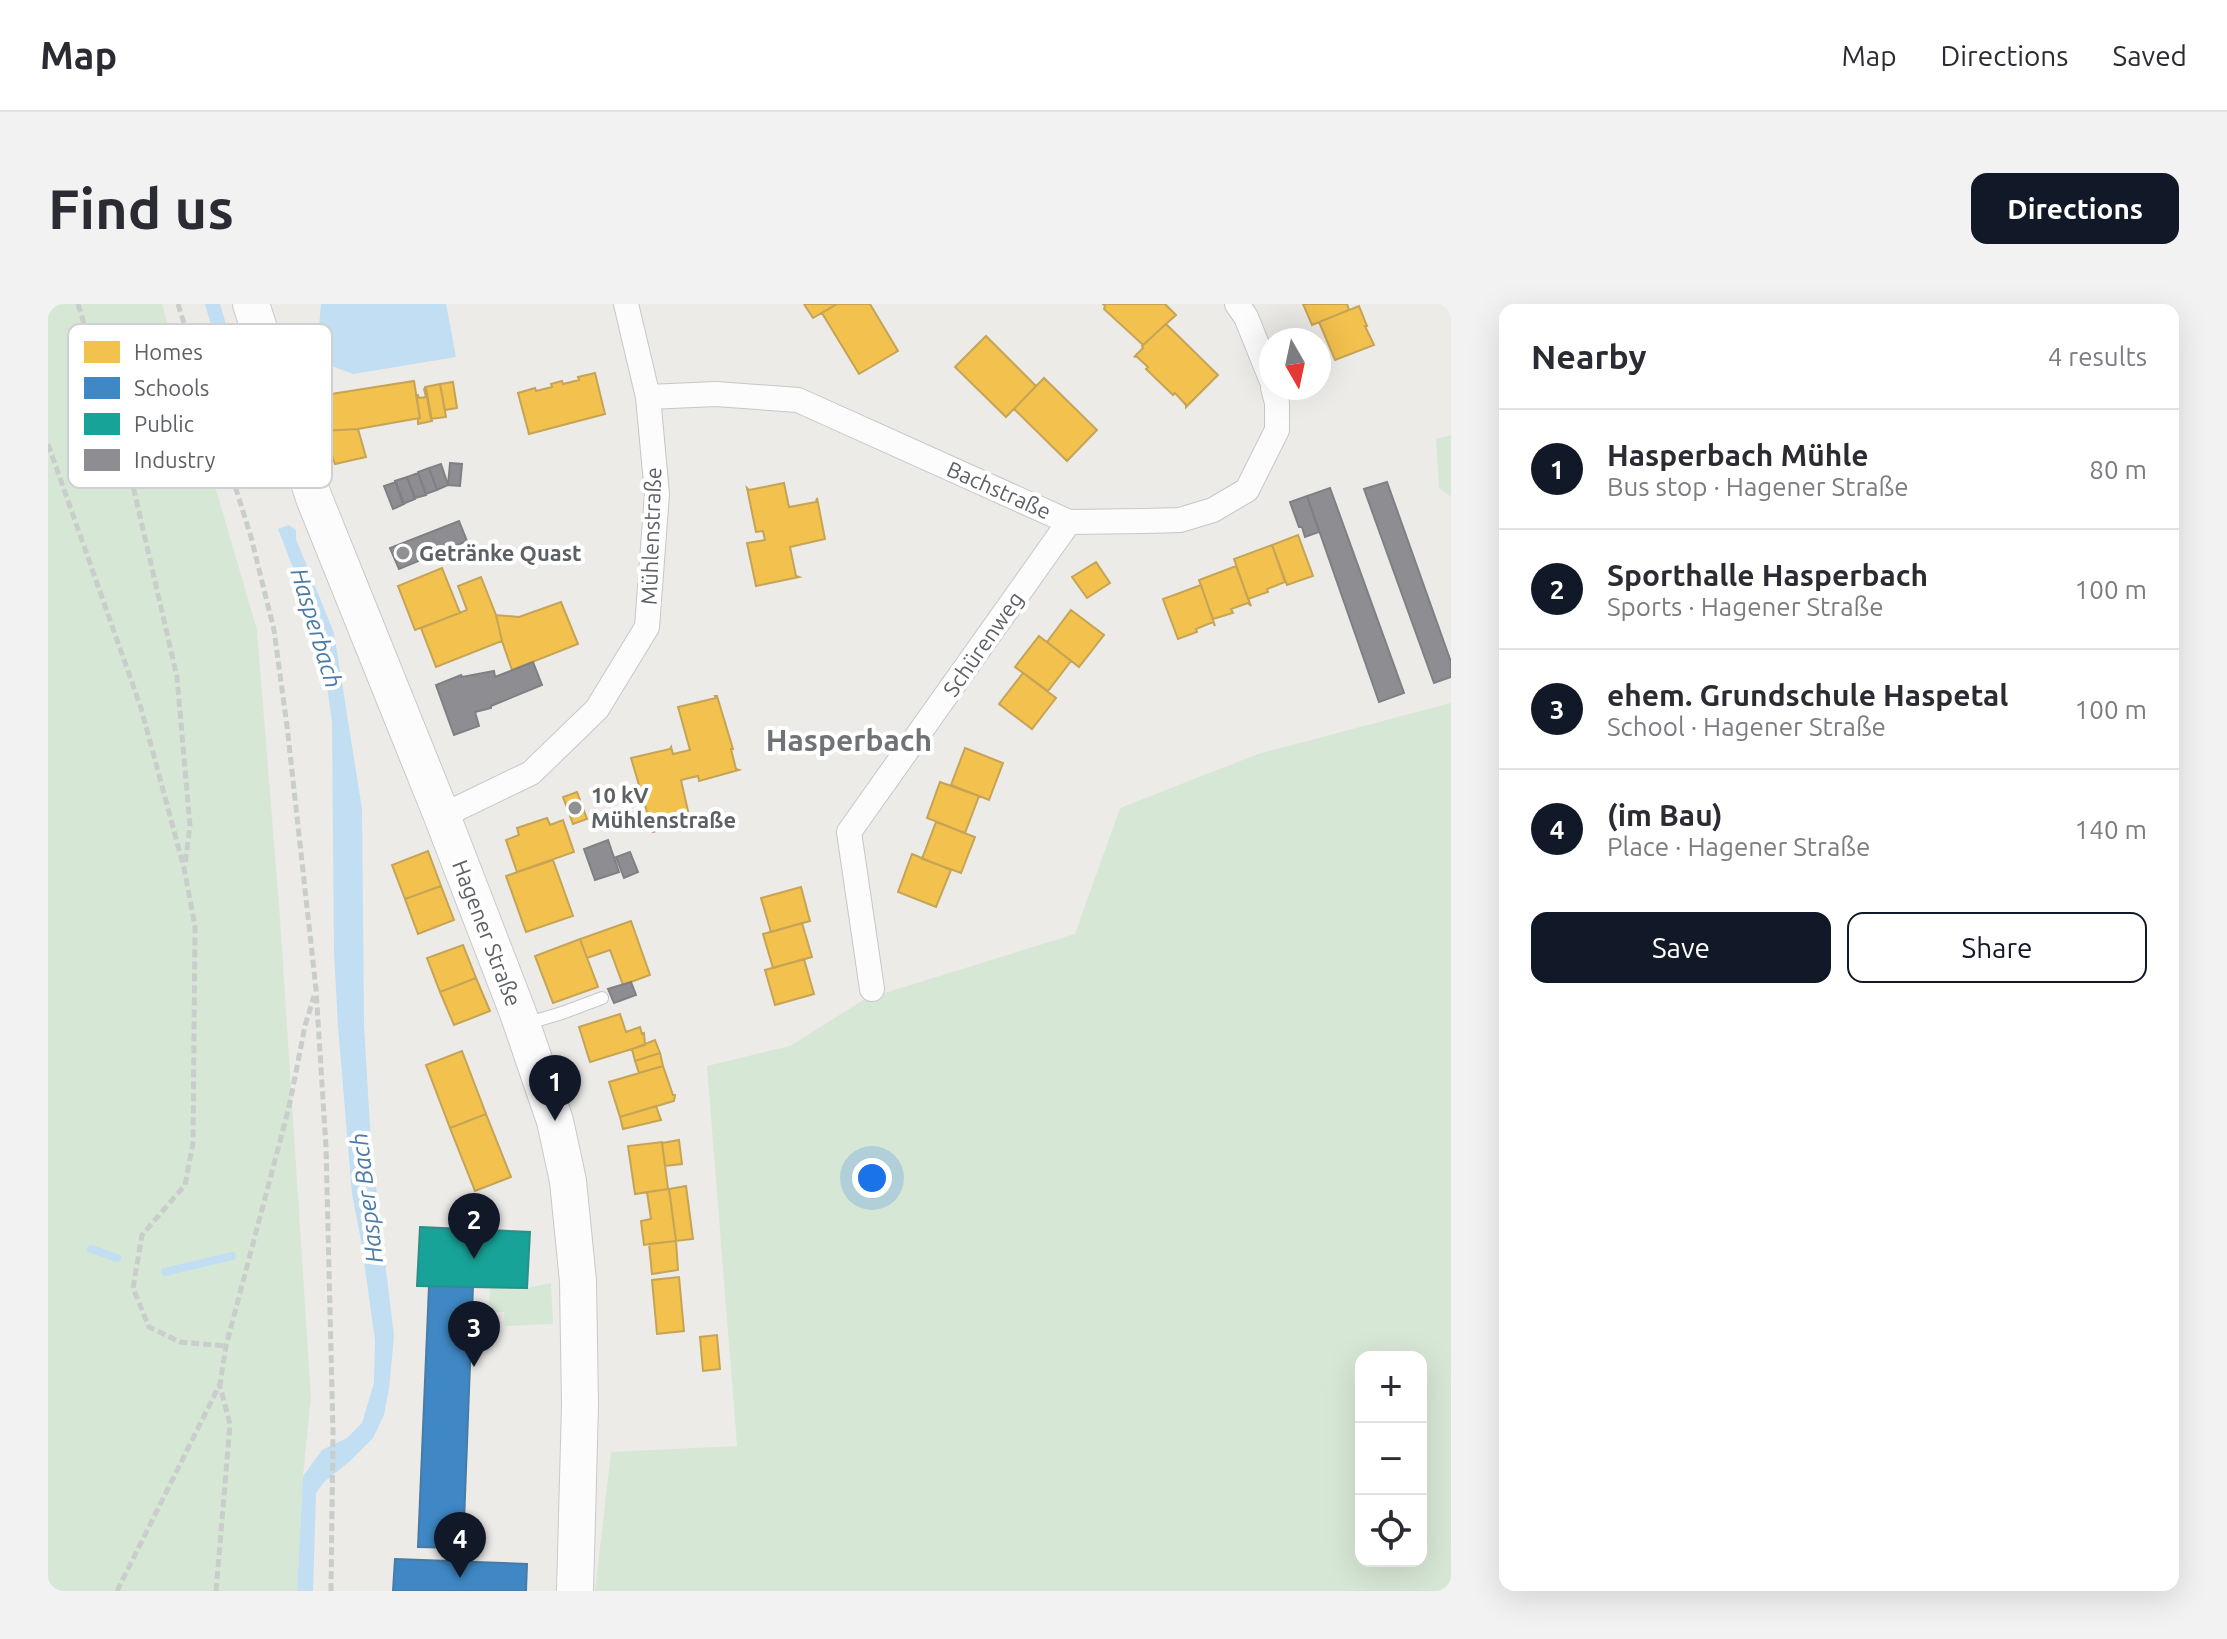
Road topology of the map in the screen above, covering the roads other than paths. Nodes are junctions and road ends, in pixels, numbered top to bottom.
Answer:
1 (251, 304) edge
2 (626, 304) edge
3 (1237, 304) edge
4 (257, 324) edge
5 (1259, 349) edge
6 (648, 397) junction
7 (1276, 400) edge
8 (311, 488) edge
9 (1069, 522) junction
10 (442, 816) junction
11 (872, 989) dead end
12 (602, 998) dead end
13 (522, 1025) junction
14 (575, 1591) edge

1 - 4 main road, Hagener Straße
2 - 6 street, Mühlenstraße
3 - 5 street
6 - 9 street, Bachstraße
6 - 10 street, Mühlenstraße
7 - 9 street, Bachstraße
8 - 10 main road, Hagener Straße
9 - 11 street, Schürenweg
10 - 13 main road, Hagener Straße
12 - 13 lane
13 - 14 main road, Hagener Straße

